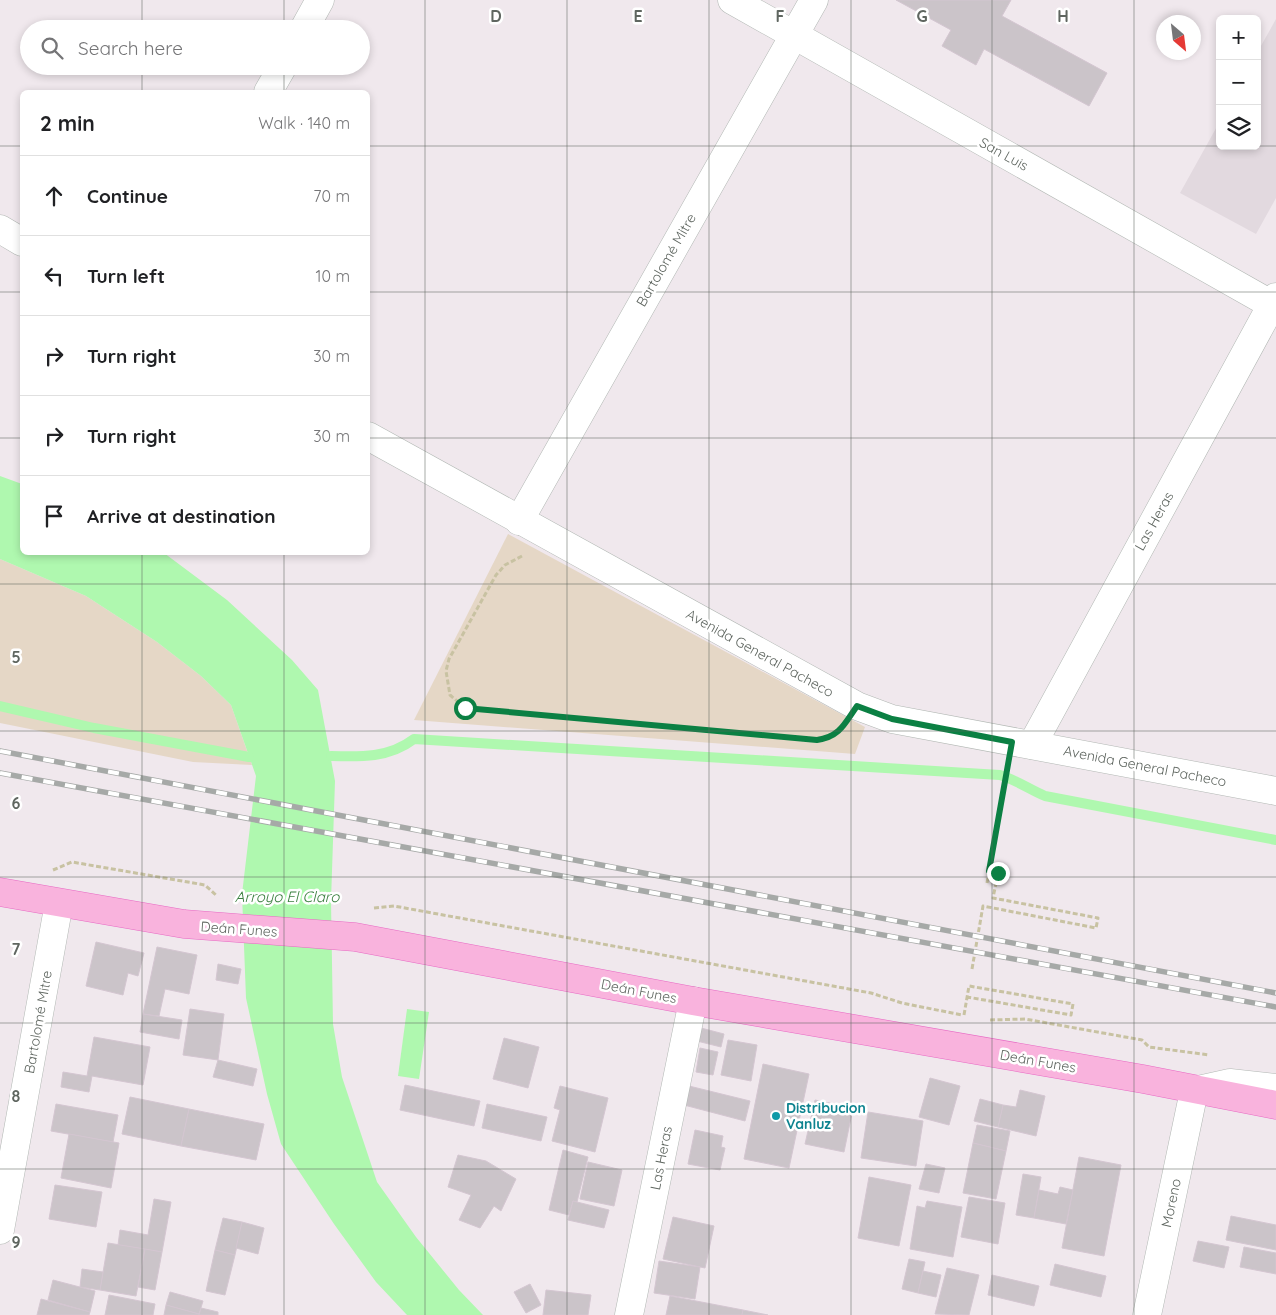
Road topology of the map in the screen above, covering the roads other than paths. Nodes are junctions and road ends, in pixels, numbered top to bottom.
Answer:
1 (320, 0) edge
2 (732, 0) edge
3 (814, 0) edge
4 (309, 20) edge
5 (794, 35) junction
6 (278, 75) edge
7 (269, 90) edge
8 (0, 229) edge
9 (20, 241) edge
10 (1275, 303) edge
11 (370, 437) edge
12 (519, 521) junction
13 (1022, 744) junction
14 (1276, 791) edge
15 (0, 892) edge
16 (59, 903) junction
17 (693, 1001) junction
18 (1276, 1088) edge
19 (1194, 1090) junction
20 (1276, 1105) edge
21 (0, 1230) edge
22 (629, 1315) edge
23 (1147, 1315) edge

1 - 4 street
2 - 5 street, San Luis
3 - 5 street, Bartolomé Mitre
5 - 10 street, San Luis
5 - 12 street, Bartolomé Mitre
6 - 7 street
8 - 9 street
10 - 13 street, Las Heras
11 - 12 street, Avenida General Pacheco
12 - 13 street, Avenida General Pacheco
13 - 14 street, Avenida General Pacheco
15 - 16 main road, Deán Funes
16 - 17 main road, Deán Funes
16 - 21 street, Bartolomé Mitre
17 - 19 main road, Deán Funes
17 - 22 street, Las Heras
18 - 19 street
19 - 20 main road, Deán Funes
19 - 23 street, Moreno

